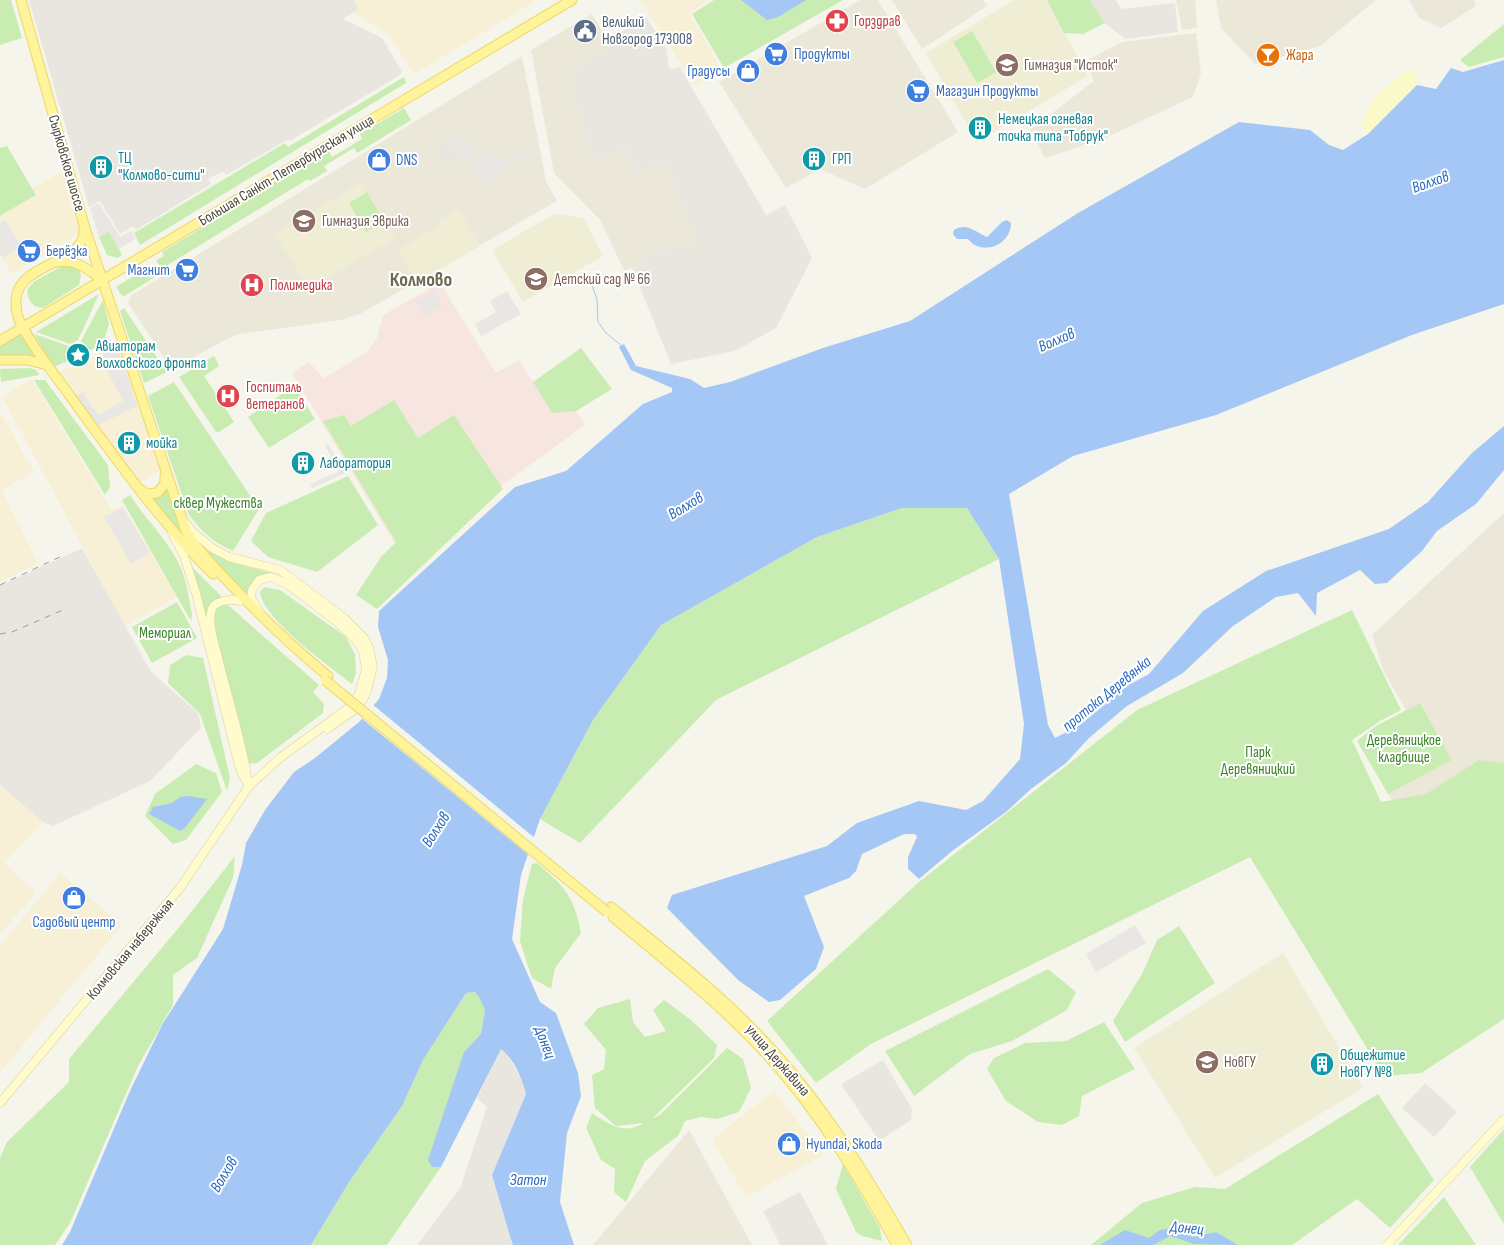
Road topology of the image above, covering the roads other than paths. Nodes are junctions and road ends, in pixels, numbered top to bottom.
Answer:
1 (21, 0) edge
2 (572, 0) edge
3 (84, 224) junction
4 (53, 263) junction
5 (102, 279) junction
6 (18, 318) junction
7 (23, 326) junction
8 (9, 335) junction
9 (0, 341) edge
10 (0, 360) edge
11 (47, 365) junction
12 (165, 471) junction
13 (137, 487) junction
14 (181, 517) junction
15 (169, 528) junction
16 (240, 601) junction
17 (264, 619) junction
18 (327, 678) junction
19 (249, 786) junction
20 (0, 1103) edge
21 (1504, 1119) edge
22 (898, 1240) edge
23 (907, 1245) edge
24 (1387, 1245) edge

1 - 3 main road, Сырковское шоссе
2 - 5 main road, Большая Санкт-Петербургская улица
3 - 4 main road
3 - 5 main road, Сырковское шоссе
4 - 5 main road
4 - 6 main road
5 - 7 main road, Большая Санкт-Петербургская улица
5 - 12 main road, Сырковское шоссе
6 - 7 main road
6 - 8 main road
7 - 8 main road, Большая Санкт-Петербургская улица
7 - 11 main road
8 - 9 main road, Большая Санкт-Петербургская улица
10 - 11 main road
11 - 13 main road
12 - 13 main road
12 - 14 main road, Сырковское шоссе
13 - 15 main road
14 - 17 main road, Сырковское шоссе
14 - 19 main road, Колмовская набережная
15 - 16 main road
15 - 19 main road
16 - 18 main road
16 - 19 main road
17 - 18 main road, Сырковское шоссе
17 - 19 main road, Колмовская набережная
18 - 22 main road, улица Державина
19 - 20 main road, Колмовская набережная
21 - 24 main road
22 - 23 main road, улица Державина

